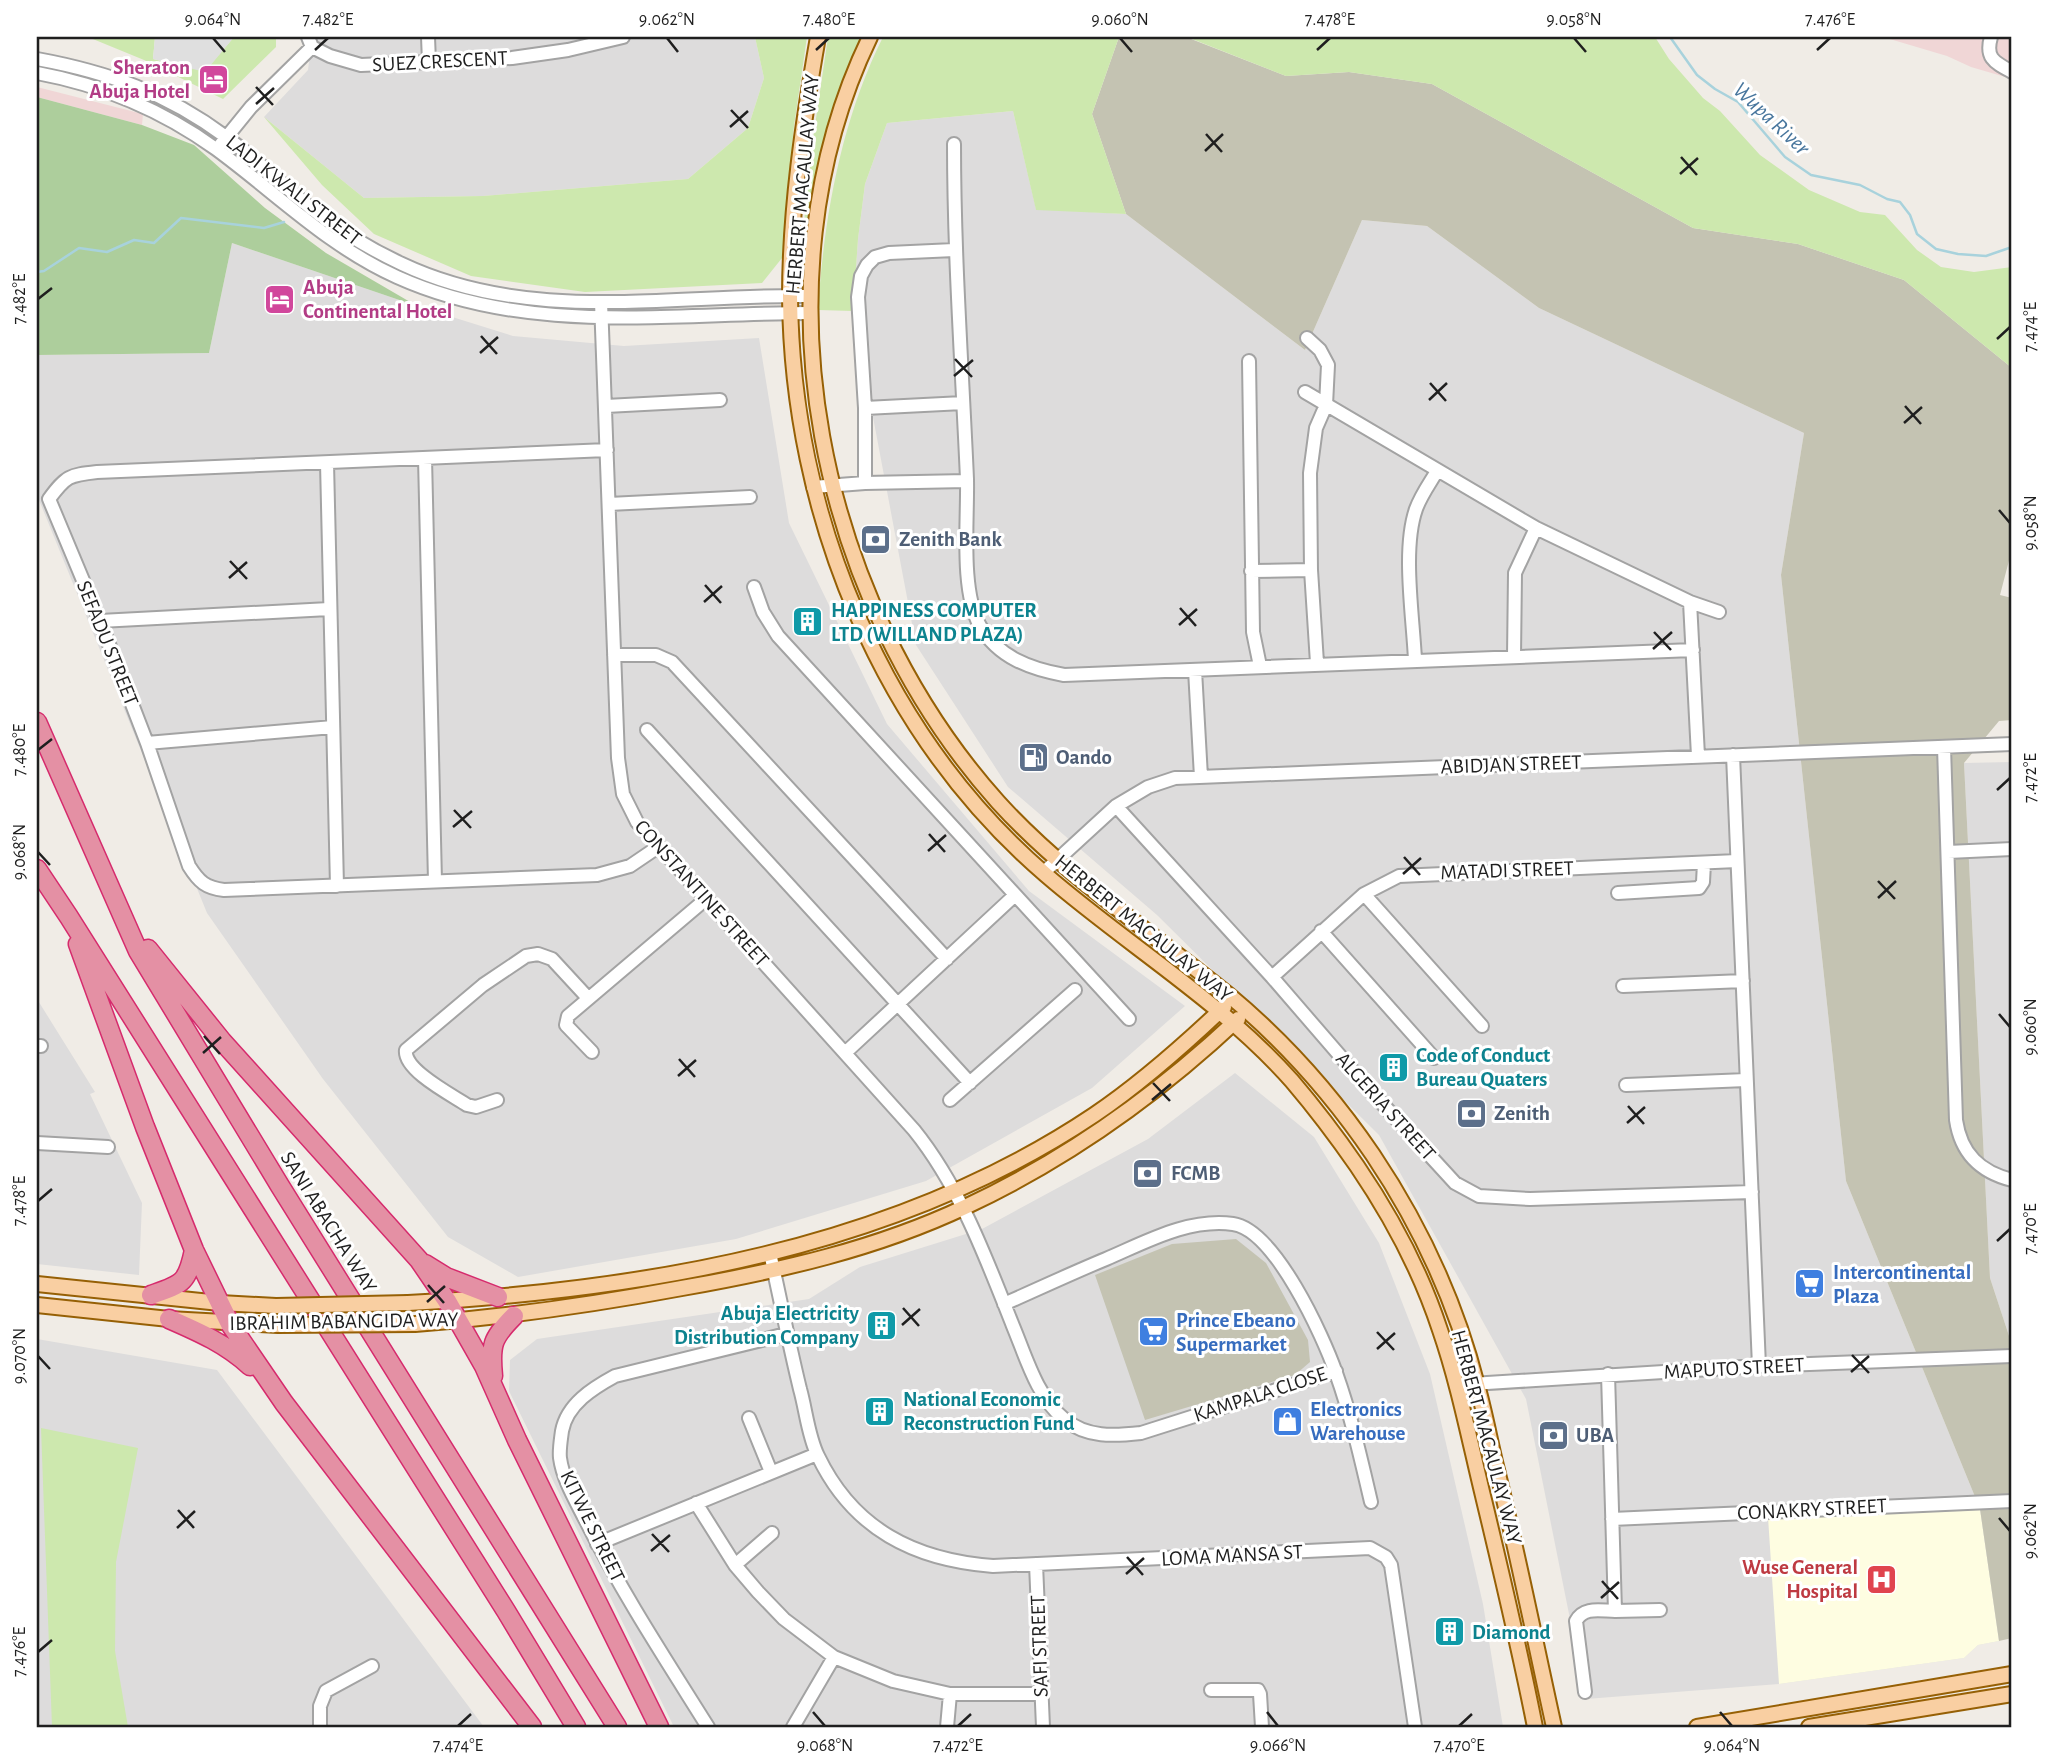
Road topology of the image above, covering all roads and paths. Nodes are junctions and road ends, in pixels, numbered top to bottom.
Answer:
1 (428, 37) edge
2 (623, 37) edge
3 (818, 37) edge
4 (870, 37) edge
5 (1991, 37) edge
6 (310, 42) edge
7 (37, 59) edge
8 (429, 62) junction
9 (2012, 72) edge
10 (37, 73) edge
11 (226, 137) junction
12 (954, 144) dead end
13 (217, 150) junction
14 (954, 250) junction
15 (790, 296) junction
16 (810, 296) junction
17 (601, 302) junction
18 (791, 313) junction
19 (810, 313) junction
20 (602, 318) junction
21 (1307, 338) dead end
22 (1249, 361) dead end
23 (1305, 393) dead end
24 (720, 400) dead end
25 (963, 403) junction
26 (1326, 405) junction
27 (606, 407) junction
28 (865, 408) junction
29 (607, 450) junction
30 (425, 458) junction
31 (327, 463) junction
32 (1437, 471) junction
33 (967, 481) junction
34 (865, 483) junction
35 (832, 486) junction
36 (813, 487) junction
37 (750, 497) dead end
38 (609, 504) junction
39 (1536, 528) junction
40 (1311, 570) junction
41 (1251, 571) junction
42 (754, 587) dead end
43 (1690, 602) junction
44 (330, 609) junction
45 (1719, 612) dead end
46 (100, 621) junction
47 (1693, 650) junction
48 (614, 655) junction
49 (1514, 656) junction
50 (1415, 660) junction
51 (1317, 663) junction
52 (1260, 666) junction
53 (1195, 670) junction
54 (37, 722) edge
55 (333, 727) junction
56 (647, 730) dead end
57 (147, 743) junction
58 (2012, 744) edge
59 (1944, 747) junction
60 (1733, 755) junction
61 (1698, 756) junction
62 (1201, 777) junction
63 (1116, 806) junction
64 (658, 847) junction
65 (2012, 849) edge
66 (1948, 852) junction
67 (1058, 859) junction
68 (1737, 861) junction
69 (1704, 863) junction
70 (37, 869) edge
71 (1043, 873) junction
72 (435, 881) junction
73 (337, 886) junction
74 (1618, 893) dead end
75 (1364, 894) junction
76 (1014, 896) junction
77 (706, 899) junction
78 (118, 910) junction
79 (69, 916) junction
80 (1321, 931) junction
81 (947, 959) junction
82 (1272, 977) junction
83 (1743, 981) junction
84 (1623, 986) dead end
85 (1075, 990) dead end
86 (588, 998) junction
87 (1233, 999) junction
88 (898, 1004) junction
89 (1247, 1011) junction
90 (1219, 1012) junction
91 (1129, 1019) dead end
92 (1232, 1024) junction
93 (1482, 1026) dead end
94 (592, 1052) dead end
95 (845, 1053) junction
96 (1434, 1058) dead end
97 (1746, 1080) junction
98 (970, 1083) junction
99 (1626, 1085) dead end
100 (497, 1100) dead end
101 (950, 1100) dead end
102 (37, 1143) edge
103 (108, 1147) dead end
104 (2012, 1180) edge
105 (955, 1191) junction
106 (1752, 1192) junction
107 (963, 1208) junction
108 (194, 1251) junction
109 (770, 1253) junction
110 (419, 1260) junction
111 (774, 1272) junction
112 (37, 1284) edge
113 (151, 1295) junction
114 (498, 1297) junction
115 (447, 1301) junction
116 (220, 1303) junction
117 (1004, 1304) junction
118 (37, 1305) edge
119 (514, 1316) junction
120 (169, 1320) junction
121 (459, 1321) junction
122 (230, 1324) junction
123 (786, 1334) junction
124 (2012, 1356) edge
125 (1759, 1366) junction
126 (1336, 1371) junction
127 (1608, 1374) junction
128 (1476, 1382) junction
129 (271, 1385) junction
130 (1456, 1385) junction
131 (493, 1387) junction
132 (749, 1418) dead end
133 (817, 1454) junction
134 (771, 1472) junction
135 (2012, 1501) edge
136 (1371, 1502) dead end
137 (696, 1503) junction
138 (1612, 1519) junction
139 (772, 1533) dead end
140 (597, 1544) junction
141 (1036, 1564) junction
142 (735, 1565) junction
143 (1660, 1610) dead end
144 (1615, 1611) junction
145 (834, 1657) junction
146 (372, 1666) dead end
147 (2012, 1674) edge
148 (1211, 1690) dead end
149 (1585, 1692) dead end
150 (1041, 1694) junction
151 (2012, 1694) edge
152 (950, 1695) junction
153 (1769, 1721) edge
154 (320, 1727) edge
155 (532, 1727) edge
156 (576, 1727) edge
157 (617, 1727) edge
158 (659, 1727) edge
159 (709, 1727) edge
160 (793, 1727) edge
161 (947, 1727) edge
162 (1042, 1727) edge
163 (1262, 1727) edge
164 (1415, 1727) edge
165 (1535, 1727) edge
166 (1554, 1727) edge
167 (1697, 1727) edge
168 (1808, 1727) edge

1 - 8 street
2 - 8 street, SUEZ CRESCENT
3 - 15 main road, HERBERT MACAULAY WAY
4 - 16 main road, HERBERT MACAULAY WAY
5 - 9 street
6 - 8 street, SUEZ CRESCENT
6 - 11 street
7 - 11 street, LADI KWALI STREET
10 - 13 street, LADI KWALI STREET
11 - 13 street
11 - 17 street, LADI KWALI STREET
12 - 14 street
13 - 20 street, LADI KWALI STREET
14 - 25 street
14 - 28 street
15 - 16 street, LADI KWALI STREET
15 - 17 street, LADI KWALI STREET
15 - 18 main road, HERBERT MACAULAY WAY
16 - 19 main road, HERBERT MACAULAY WAY
17 - 20 street, CONSTANTINE STREET
18 - 19 street, LADI KWALI STREET
18 - 20 street, LADI KWALI STREET
18 - 36 main road, HERBERT MACAULAY WAY
19 - 35 main road, HERBERT MACAULAY WAY
20 - 27 street, CONSTANTINE STREET
21 - 26 street
22 - 41 street
23 - 26 street
24 - 27 street
25 - 28 street
25 - 33 street
26 - 32 street
26 - 40 street
27 - 29 street, CONSTANTINE STREET
28 - 34 street
29 - 30 street, SEFADU STREET
29 - 38 street, CONSTANTINE STREET
30 - 31 street, SEFADU STREET
30 - 72 street
31 - 44 street
31 - 46 street, SEFADU STREET
32 - 39 street
32 - 50 street
33 - 34 street
33 - 53 street
34 - 35 street
35 - 36 street
35 - 67 main road, HERBERT MACAULAY WAY
36 - 71 main road, HERBERT MACAULAY WAY
37 - 38 street
38 - 48 street, CONSTANTINE STREET
39 - 43 street
39 - 49 street
40 - 41 street
40 - 51 street
41 - 52 street
42 - 76 street
43 - 45 street
43 - 47 street
44 - 46 street
44 - 55 street
46 - 57 street, SEFADU STREET
47 - 49 street
47 - 61 street
48 - 64 street, CONSTANTINE STREET
48 - 81 street
49 - 50 street
50 - 51 street
51 - 52 street
52 - 53 street
53 - 62 street
54 - 78 highway, SANI ABACHA WAY
55 - 57 street
55 - 73 street
56 - 88 street
57 - 73 street, SEFADU STREET
58 - 59 street, ABIDJAN STREET
59 - 60 street, ABIDJAN STREET
59 - 66 street
60 - 61 street, ABIDJAN STREET
60 - 68 street
61 - 62 street, ABIDJAN STREET
62 - 63 street, ABIDJAN STREET
63 - 67 street, ABIDJAN STREET
63 - 82 street, ALGERIA STREET
64 - 72 street, SEFADU STREET
64 - 77 street, CONSTANTINE STREET
65 - 66 street
66 - 104 street
67 - 71 street, ABIDJAN STREET
67 - 87 main road, HERBERT MACAULAY WAY
68 - 69 street, MATADI STREET
68 - 83 street
69 - 74 street
69 - 75 street, MATADI STREET
70 - 79 highway
71 - 90 main road, HERBERT MACAULAY WAY
72 - 73 street, SEFADU STREET
75 - 80 street, MATADI STREET
75 - 93 street
76 - 81 street
76 - 91 street
77 - 86 street
77 - 95 street, CONSTANTINE STREET
78 - 110 highway
78 - 157 highway, SANI ABACHA WAY
79 - 108 highway
79 - 156 highway
80 - 82 street, MATADI STREET
80 - 96 street
81 - 88 street
82 - 106 street, ALGERIA STREET
83 - 84 street
83 - 97 street
85 - 98 street
86 - 94 street
86 - 100 street
87 - 89 main road, HERBERT MACAULAY WAY
87 - 90 main road, IBRAHIM BABANGIDA WAY
88 - 95 street
88 - 98 street
89 - 92 main road, IBRAHIM BABANGIDA WAY
89 - 128 main road, HERBERT MACAULAY WAY
90 - 92 main road, HERBERT MACAULAY WAY
90 - 105 main road, IBRAHIM BABANGIDA WAY
92 - 107 main road, IBRAHIM BABANGIDA WAY
92 - 130 main road, HERBERT MACAULAY WAY
95 - 105 street, CONSTANTINE STREET
97 - 99 street
97 - 106 street
98 - 101 street
102 - 103 street
105 - 107 street, CONSTANTINE STREET
105 - 109 main road, IBRAHIM BABANGIDA WAY
106 - 125 street
107 - 111 main road, IBRAHIM BABANGIDA WAY
107 - 117 street, CONSTANTINE STREET
108 - 113 highway
108 - 116 highway
109 - 111 street, LOMA MANSA ST
109 - 114 main road, IBRAHIM BABANGIDA WAY
110 - 114 highway
110 - 115 highway
111 - 119 main road, IBRAHIM BABANGIDA WAY
111 - 123 street, LOMA MANSA ST
112 - 113 main road, IBRAHIM BABANGIDA WAY
113 - 116 main road, IBRAHIM BABANGIDA WAY
114 - 115 main road, IBRAHIM BABANGIDA WAY
115 - 116 main road, IBRAHIM BABANGIDA WAY, bridge
115 - 121 highway
116 - 122 highway
117 - 126 street, KAMPALA CLOSE
117 - 126 street, KAMPALA CLOSE
118 - 120 main road, IBRAHIM BABANGIDA WAY
119 - 121 main road, IBRAHIM BABANGIDA WAY
119 - 131 highway
120 - 122 main road, IBRAHIM BABANGIDA WAY
120 - 129 highway
121 - 122 main road, IBRAHIM BABANGIDA WAY, bridge
121 - 131 highway
122 - 129 highway
123 - 133 street, LOMA MANSA ST
123 - 140 street, KITWE STREET
124 - 125 street, MAPUTO STREET
125 - 127 street, MAPUTO STREET
126 - 136 street
127 - 128 street, MAPUTO STREET
127 - 138 street
128 - 130 street, MAPUTO STREET
128 - 166 main road, HERBERT MACAULAY WAY
129 - 155 highway
130 - 165 main road, HERBERT MACAULAY WAY
131 - 158 highway
132 - 134 street
133 - 134 street
133 - 141 street, LOMA MANSA ST
134 - 137 street
135 - 138 street, CONAKRY STREET
137 - 140 street
137 - 142 street
138 - 144 street
139 - 142 street
140 - 159 street, KITWE STREET
141 - 150 street, SAFI STREET
141 - 164 street, LOMA MANSA ST
142 - 145 street
143 - 144 street
144 - 149 street
145 - 152 street
145 - 160 street
146 - 154 street
147 - 153 main road
148 - 163 street
150 - 152 street
150 - 162 street, SAFI STREET
151 - 168 main road
152 - 161 street
153 - 167 main road

